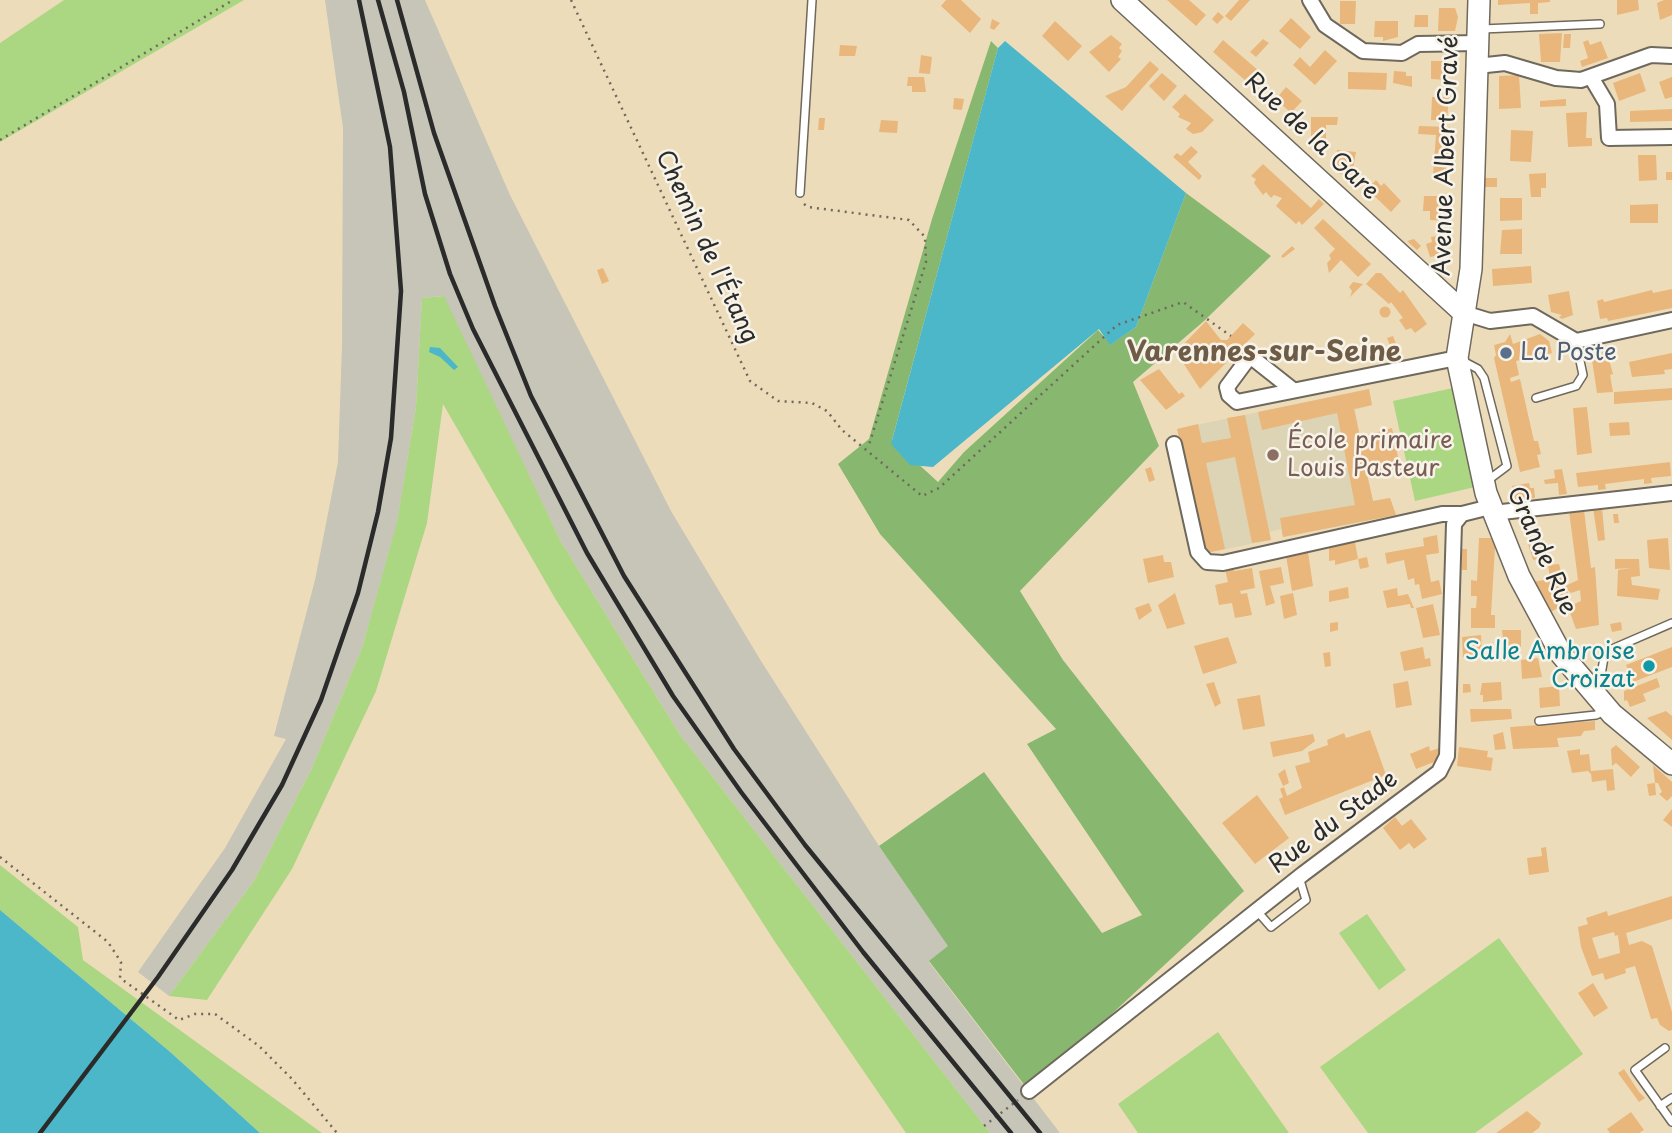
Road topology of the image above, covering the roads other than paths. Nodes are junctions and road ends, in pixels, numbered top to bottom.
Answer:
1 (812, 0) edge
2 (1122, 0) edge
3 (1311, 0) edge
4 (1479, 0) edge
5 (1601, 24) dead end
6 (1478, 36) junction
7 (1670, 53) edge
8 (1477, 65) junction
9 (1591, 77) junction
10 (1672, 137) edge
11 (800, 193) road end
12 (1464, 313) junction
13 (1672, 320) edge
14 (1576, 341) junction
15 (1457, 358) junction
16 (1293, 390) dead end
17 (1536, 398) dead end
18 (1174, 444) dead end
19 (1672, 493) edge
20 (1491, 510) junction
21 (1462, 514) junction
22 (1672, 623) edge
23 (1602, 703) junction
24 (1539, 721) dead end
25 (1672, 764) edge
26 (1299, 877) junction
27 (1256, 911) junction
28 (1665, 1048) dead end
29 (1029, 1091) road end
30 (1672, 1098) edge
31 (1660, 1106) junction
32 (1672, 1122) edge

1 - 11 lane
2 - 12 main road, Rue de la Gare
3 - 6 street
4 - 6 main road, Avenue Albert Gravé
5 - 6 lane
6 - 8 main road, Avenue Albert Gravé
7 - 9 street
8 - 9 street
8 - 12 main road, Avenue Albert Gravé
9 - 10 street
12 - 14 street
12 - 15 main road, Grande Rue
13 - 14 street
14 - 17 lane
15 - 16 street
15 - 20 main road, Grande Rue
18 - 21 street
19 - 20 street
20 - 21 street
20 - 23 main road, Grande Rue
21 - 26 street, Rue du Stade
22 - 23 lane
23 - 24 lane
23 - 25 main road, Grande Rue
26 - 27 street, Rue du Stade
26 - 27 lane
27 - 29 street, Rue du Stade
28 - 31 lane
30 - 31 lane
31 - 32 lane

